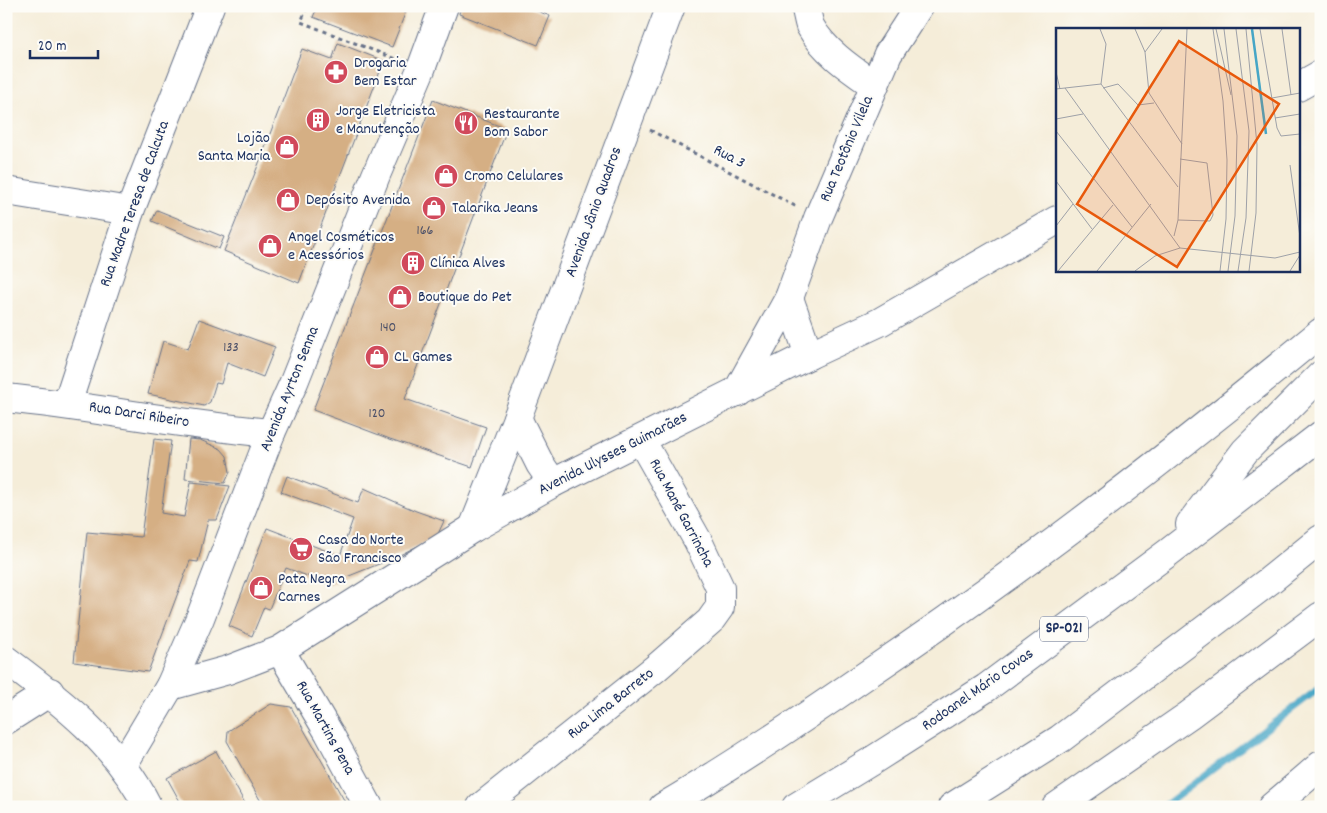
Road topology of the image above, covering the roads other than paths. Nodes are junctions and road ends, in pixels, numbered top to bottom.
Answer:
1 (210, 6) edge
2 (444, 6) edge
3 (671, 6) edge
4 (805, 6) edge
5 (919, 6) edge
6 (1321, 74) edge
7 (874, 85) junction
8 (1300, 86) edge
9 (6, 191) edge
10 (130, 211) junction
11 (1056, 221) edge
12 (789, 298) junction
13 (1321, 332) edge
14 (809, 355) junction
15 (1321, 375) edge
16 (737, 392) junction
17 (6, 398) edge
18 (67, 404) junction
19 (517, 418) junction
20 (271, 433) junction
21 (1321, 435) edge
22 (641, 440) junction
23 (553, 484) junction
24 (473, 528) junction
25 (1321, 539) edge
26 (1168, 552) junction
27 (720, 588) joint
28 (1321, 616) edge
29 (280, 650) junction
30 (6, 660) edge
31 (170, 686) junction
32 (50, 692) junction
33 (6, 720) edge
34 (122, 765) junction
35 (1321, 765) edge
36 (148, 807) edge
37 (369, 807) edge
38 (481, 807) edge
39 (663, 807) edge
40 (796, 807) edge
41 (952, 807) edge
42 (1056, 807) edge
43 (1272, 807) edge

1 - 10 main road, Rua Madre Teresa de Calcuta
2 - 20 main road, Avenida Ayrton Senna
3 - 19 main road, Avenida Jânio Quadros
4 - 7 main road
5 - 7 main road, Rua Teotônio Vilela
6 - 8 main road
7 - 12 main road, Rua Teotônio Vilela
9 - 10 main road
10 - 18 main road, Rua Madre Teresa de Calcuta
11 - 14 main road, Avenida Ulysses Guimarães
12 - 14 main road
12 - 16 main road, Rua Teotônio Vilela
13 - 39 main road
14 - 16 main road, Avenida Ulysses Guimarães
15 - 26 main road
16 - 22 main road, Avenida Ulysses Guimarães
17 - 18 main road, Rua Darci Ribeiro
18 - 20 main road, Rua Darci Ribeiro
19 - 23 main road
19 - 24 main road, Avenida Jânio Quadros
20 - 31 main road, Avenida Ayrton Senna
21 - 26 main road, Rodoanel Mário Covas / SP-021
22 - 23 main road, Avenida Ulysses Guimarães
22 - 27 main road, Rua Mané Garrincha
23 - 24 main road, Avenida Ulysses Guimarães
24 - 29 main road, Avenida Ulysses Guimarães
25 - 41 main road
26 - 40 main road, Rodoanel Mário Covas / SP-021
27 - 38 main road, Rua Lima Barreto
28 - 42 main road
29 - 31 main road, Avenida Ulysses Guimarães
29 - 37 main road, Rua Martins Pena
30 - 32 main road
31 - 34 main road, Avenida Ayrton Senna
32 - 33 main road
32 - 34 main road
34 - 36 main road
35 - 43 main road

